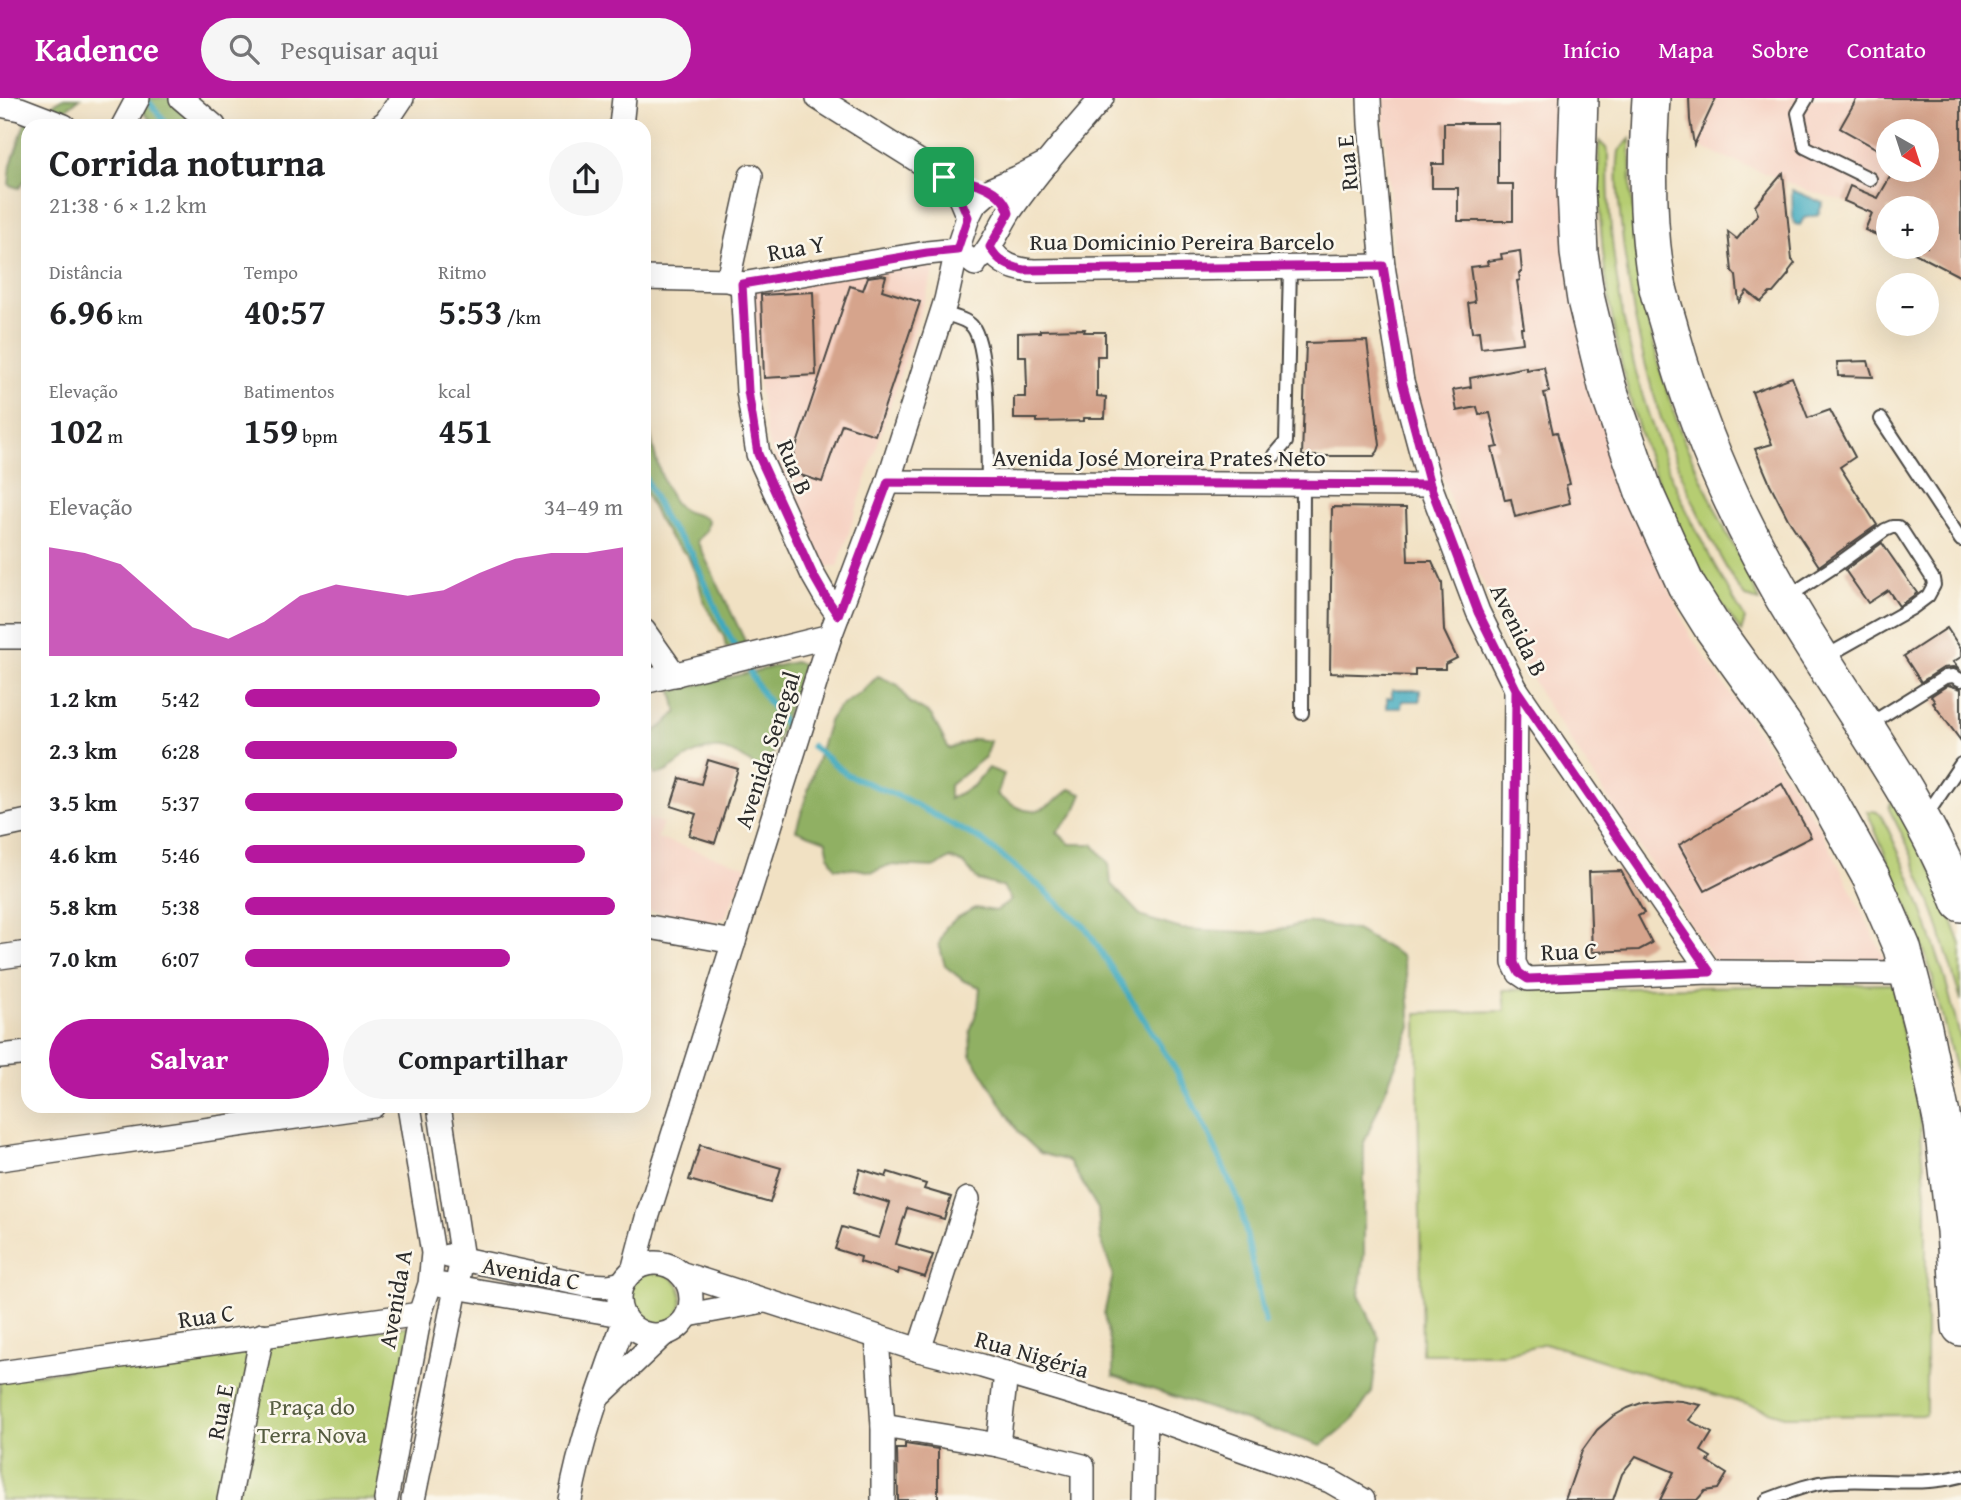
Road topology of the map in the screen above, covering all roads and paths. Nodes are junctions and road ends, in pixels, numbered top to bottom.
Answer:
1 (138, 98) edge
2 (181, 98) edge
3 (402, 98) edge
4 (624, 98) edge
5 (1102, 98) edge
6 (1369, 98) edge
7 (1579, 98) edge
8 (1651, 98) edge
9 (1807, 98) edge
10 (823, 99) edge
11 (0, 105) edge
12 (46, 119) edge
13 (127, 119) edge
14 (206, 119) edge
15 (388, 119) edge
16 (622, 119) edge
17 (1048, 162) junction
18 (751, 177) dead end
19 (944, 177) junction
20 (1870, 180) dead end
21 (992, 189) junction
22 (1009, 213) junction
23 (968, 217) junction
24 (957, 250) junction
25 (983, 255) junction
26 (1383, 266) junction
27 (1290, 267) junction
28 (651, 278) edge
29 (735, 282) junction
30 (944, 306) junction
31 (1881, 419) dead end
32 (1275, 455) dead end
33 (888, 482) junction
34 (988, 482) junction
35 (1303, 485) junction
36 (1430, 485) junction
37 (1961, 540) edge
38 (1785, 598) junction
39 (834, 625) junction
40 (0, 637) edge
41 (21, 637) edge
42 (651, 641) edge
43 (1822, 659) junction
44 (675, 675) junction
45 (651, 680) edge
46 (1961, 680) edge
47 (1516, 689) junction
48 (1302, 713) dead end
49 (1866, 727) junction
50 (1961, 764) edge
51 (1923, 820) junction
52 (21, 822) edge
53 (0, 827) edge
54 (1961, 904) edge
55 (651, 927) edge
56 (733, 942) junction
57 (21, 954) edge
58 (0, 957) edge
59 (1710, 972) junction
60 (1909, 973) junction
61 (21, 1054) edge
62 (0, 1056) edge
63 (324, 1113) edge
64 (410, 1113) edge
65 (440, 1113) edge
66 (0, 1159) edge
67 (968, 1199) dead end
68 (647, 1219) junction
69 (433, 1253) junction
70 (462, 1259) junction
71 (674, 1269) junction
72 (628, 1277) junction
73 (430, 1284) junction
74 (457, 1286) junction
75 (767, 1300) junction
76 (420, 1314) junction
77 (688, 1315) junction
78 (624, 1317) junction
79 (1961, 1328) edge
80 (262, 1335) junction
81 (663, 1335) junction
82 (877, 1336) junction
83 (919, 1350) junction
84 (0, 1373) edge
85 (1006, 1373) junction
86 (598, 1396) junction
87 (1145, 1415) junction
88 (883, 1426) junction
89 (998, 1445) junction
90 (1961, 1476) edge
91 (229, 1500) edge
92 (386, 1500) edge
93 (413, 1500) edge
94 (570, 1500) edge
95 (883, 1500) edge
96 (1083, 1500) edge
97 (1143, 1500) edge
98 (1363, 1500) edge
99 (1767, 1500) edge

1 - 13 street
2 - 14 street
3 - 15 street
4 - 16 street
5 - 17 street, Avenida Senegal
6 - 26 street, Rua E
7 - 60 main road
8 - 38 main road
9 - 20 lane
10 - 19 street
11 - 12 street
17 - 21 street, Avenida Senegal
17 - 22 street, Avenida Senegal
18 - 29 street, Rua B
19 - 21 street
19 - 23 street
21 - 22 street
21 - 23 street, Avenida Senegal
22 - 25 street, Avenida Senegal
23 - 24 street, Avenida Senegal
24 - 25 street, Rua Domicinio Pereira Barcelo
24 - 29 street, Rua Y
24 - 30 street, Avenida Senegal
25 - 27 street, Rua Domicinio Pereira Barcelo
25 - 30 street, Avenida Senegal
26 - 27 street, Rua Domicinio Pereira Barcelo
26 - 36 street, Avenida B
27 - 32 lane
28 - 29 street, Rua Y
29 - 39 street, Rua B
30 - 33 street, Avenida Senegal
30 - 34 lane
31 - 37 lane
33 - 34 street, Avenida José Moreira Prates Neto
33 - 39 street, Avenida Senegal
34 - 35 street, Avenida José Moreira Prates Neto
35 - 36 street, Avenida José Moreira Prates Neto
35 - 48 lane
36 - 47 street, Avenida B
38 - 43 main road
38 - 43 lane
39 - 44 street
39 - 56 street, Avenida Senegal
40 - 41 street
42 - 44 street
43 - 49 main road
44 - 45 street
46 - 49 lane
47 - 59 street, Avenida B
47 - 59 street, Rua C
49 - 51 main road
50 - 51 lane
51 - 54 main road
52 - 53 street
55 - 56 street
56 - 68 street, Avenida Senegal
57 - 58 street
59 - 60 street, Rua C
60 - 79 main road
61 - 62 street
63 - 66 street
64 - 69 street, Avenida A
65 - 70 street
67 - 83 street
68 - 71 street
68 - 72 street, Avenida Senegal
69 - 70 street, Avenida C
69 - 73 street, Avenida A
70 - 72 street, Avenida C
70 - 74 street
71 - 72 street, Rua Nigéria
71 - 75 street, Rua Nigéria
71 - 77 street
72 - 78 street
73 - 74 street, Avenida C
73 - 76 street, Avenida A
74 - 78 street, Avenida C
74 - 93 street
75 - 77 street
75 - 82 street, Rua Nigéria
76 - 80 street, Rua C
76 - 92 street, Avenida A
77 - 81 street
78 - 81 street
78 - 86 street
80 - 84 street, Rua C
80 - 91 street, Rua E
81 - 86 street
82 - 83 street, Rua Nigéria
82 - 88 street
83 - 85 street, Rua Nigéria
85 - 87 street, Rua Nigéria
85 - 89 street
86 - 94 street
87 - 97 street
87 - 98 street, Rua Nigéria
88 - 89 street
88 - 95 street
89 - 96 street
90 - 99 lane

